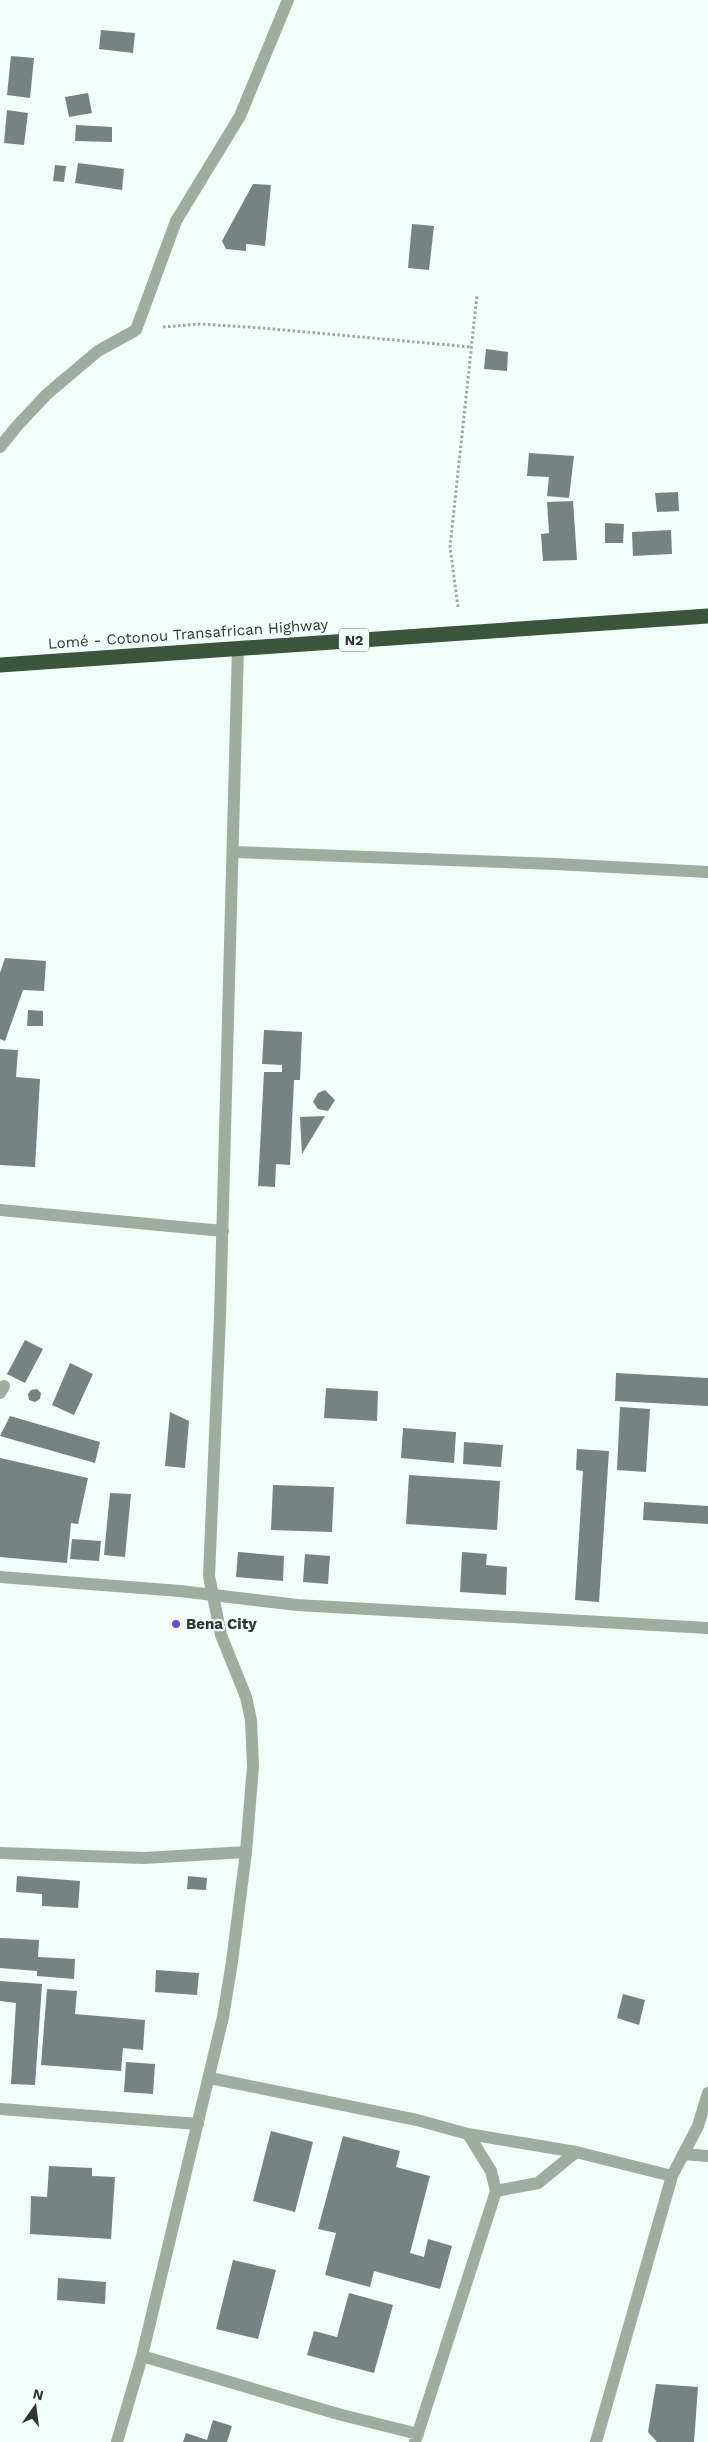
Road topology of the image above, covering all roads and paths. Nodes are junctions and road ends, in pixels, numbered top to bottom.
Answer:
1 (288, 0) edge
2 (477, 295) dead end
3 (136, 330) junction
4 (471, 347) junction
5 (0, 448) edge
6 (708, 616) edge
7 (464, 632) junction
8 (238, 648) junction
9 (0, 665) edge
10 (233, 852) junction
11 (708, 872) edge
12 (0, 1210) edge
13 (223, 1231) junction
14 (0, 1577) edge
15 (211, 1594) junction
16 (708, 1628) edge
17 (246, 1852) junction
18 (0, 1853) edge
19 (210, 2078) junction
20 (708, 2093) edge
21 (0, 2109) edge
22 (198, 2124) junction
23 (468, 2134) junction
24 (576, 2152) junction
25 (683, 2154) junction
26 (708, 2156) edge
27 (672, 2176) junction
28 (496, 2191) junction
29 (142, 2356) junction
30 (417, 2438) edge
31 (116, 2442) edge
32 (596, 2442) edge

1 - 3 street
2 - 4 path
3 - 4 path
3 - 5 street
4 - 7 path
6 - 7 highway, Lomé - Cotonou Transafrican Highway / N2
7 - 8 highway, Lomé - Cotonou Transafrican Highway / N2
8 - 9 highway, Lomé - Cotonou Transafrican Highway / N2
8 - 10 street
10 - 11 street
10 - 13 street
12 - 13 street
13 - 15 street
14 - 15 street
15 - 16 street
15 - 17 street
17 - 18 street
17 - 19 street
19 - 22 street
19 - 23 street
20 - 25 street
21 - 22 street
22 - 29 street
23 - 24 street
23 - 28 street
24 - 27 street
24 - 28 street
25 - 26 street
25 - 27 street
27 - 32 street
28 - 30 street
29 - 30 street
29 - 31 street

